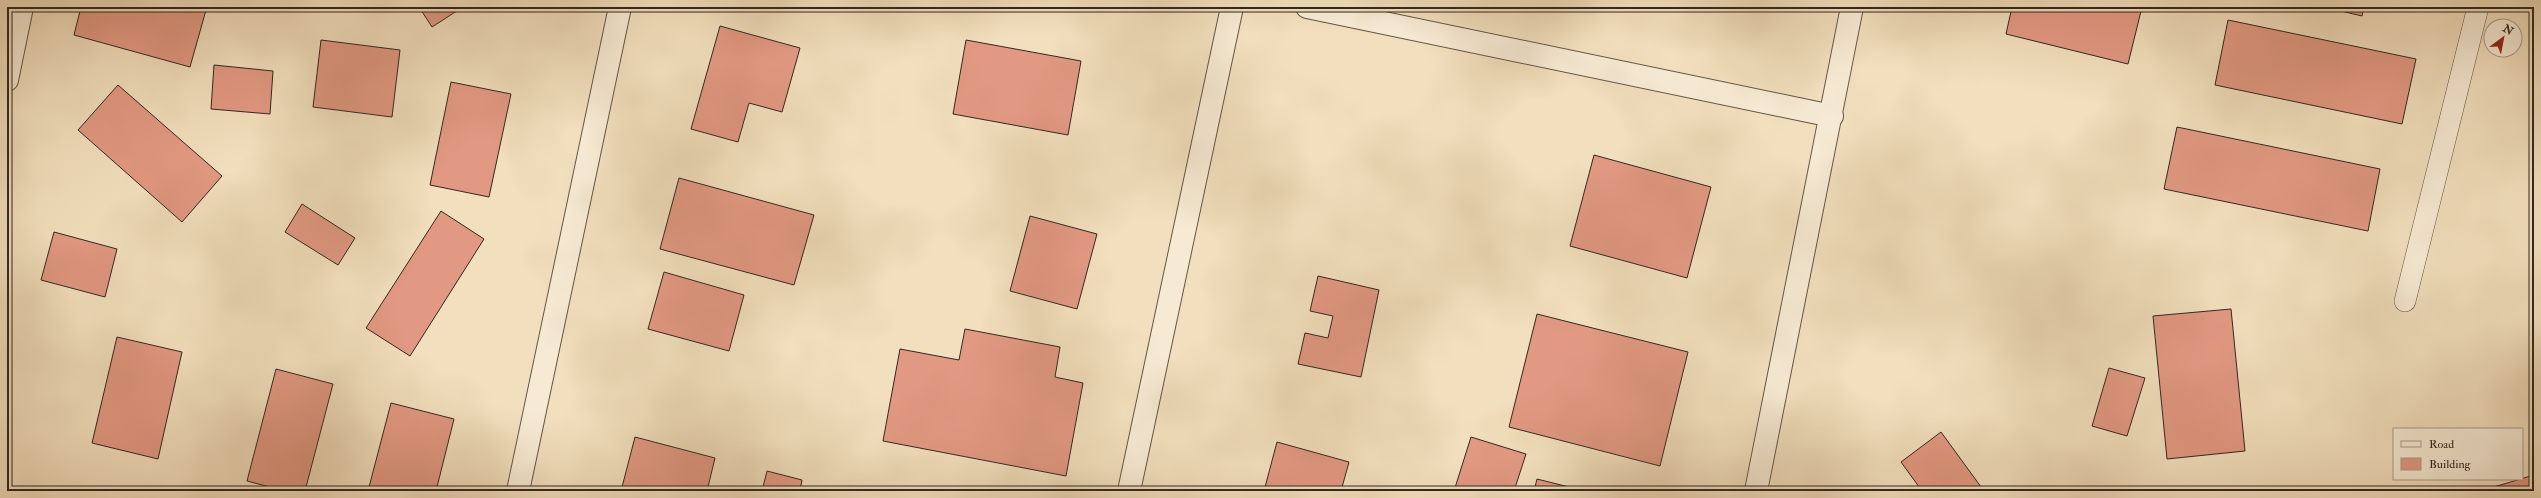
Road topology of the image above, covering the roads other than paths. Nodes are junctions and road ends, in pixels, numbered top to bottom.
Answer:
1 (22, 7) edge
2 (620, 7) edge
3 (1232, 7) edge
4 (1307, 7) edge
5 (1852, 7) edge
6 (2478, 7) edge
7 (7, 80) edge
8 (1832, 116) junction
9 (2405, 301) dead end
10 (518, 491) edge
11 (1129, 491) edge
12 (1756, 491) edge

1 - 7 street
2 - 10 street
3 - 11 street
4 - 8 street
5 - 8 street
6 - 9 lane
8 - 12 street

